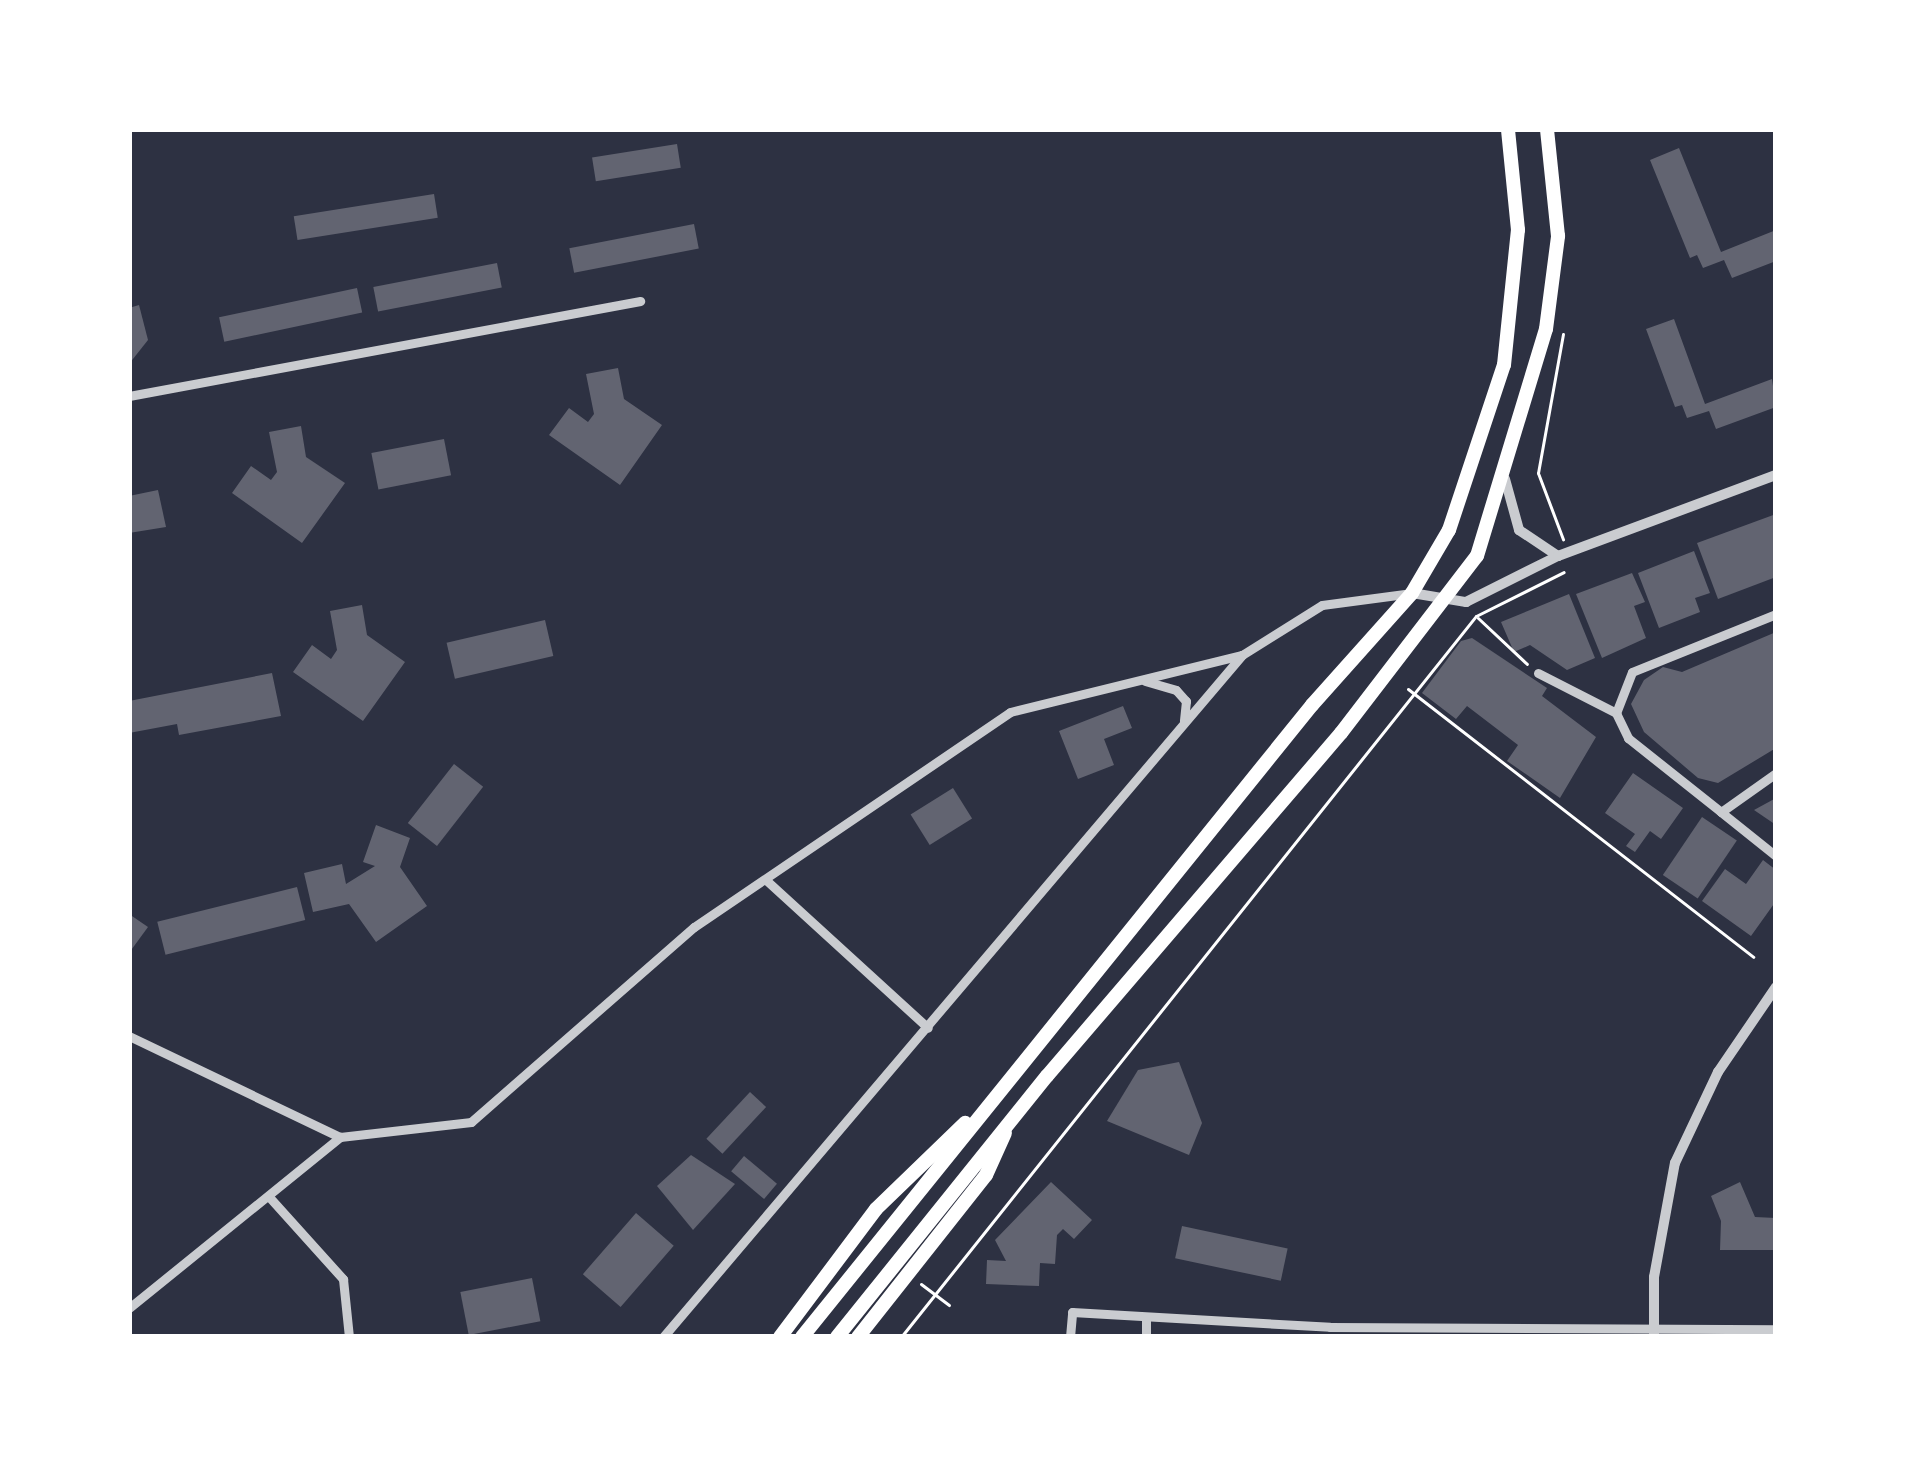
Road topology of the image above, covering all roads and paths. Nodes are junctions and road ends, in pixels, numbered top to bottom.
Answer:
1 (1508, 129) edge
2 (1547, 129) edge
3 (640, 301) dead end
4 (129, 396) edge
5 (1776, 475) edge
6 (1505, 479) junction
7 (1558, 556) junction
8 (1412, 593) junction
9 (1450, 598) junction
10 (1466, 602) junction
11 (1776, 614) edge
12 (1242, 655) junction
13 (1538, 673) joint
14 (1141, 680) junction
15 (1408, 688) dead end
16 (1616, 713) junction
17 (1172, 741) junction
18 (1776, 773) edge
19 (1720, 812) junction
20 (1776, 856) edge
21 (766, 880) junction
22 (1753, 958) dead end
23 (1776, 987) edge
24 (928, 1028) junction
25 (129, 1036) edge
26 (988, 1105) junction
27 (1012, 1118) junction
28 (340, 1137) junction
29 (272, 1199) junction
30 (129, 1308) edge
31 (1146, 1318) junction
32 (1776, 1329) edge
33 (1330, 1332) edge
34 (1654, 1333) edge
35 (349, 1337) edge
36 (663, 1337) edge
37 (780, 1337) edge
38 (802, 1337) edge
39 (837, 1337) edge
40 (858, 1337) edge
41 (1070, 1337) edge
42 (1147, 1337) edge

1 - 8 main road
2 - 6 main road
3 - 4 street
5 - 7 street
6 - 7 street
6 - 9 main road
7 - 10 street
8 - 9 street
8 - 12 street
8 - 26 main road
9 - 10 street
9 - 27 main road
10 - 13 path
11 - 16 street
12 - 14 street
12 - 17 street
13 - 16 street
14 - 17 street
14 - 21 street
15 - 22 path
16 - 19 street
17 - 24 street
18 - 19 street
19 - 20 street
21 - 24 street
21 - 28 street
23 - 34 street
24 - 36 street
25 - 28 street
26 - 37 main road
26 - 38 main road
27 - 39 main road
27 - 40 main road
28 - 29 street
29 - 30 street
29 - 35 street
31 - 33 street
31 - 41 street
31 - 42 street
32 - 34 street
33 - 34 street

